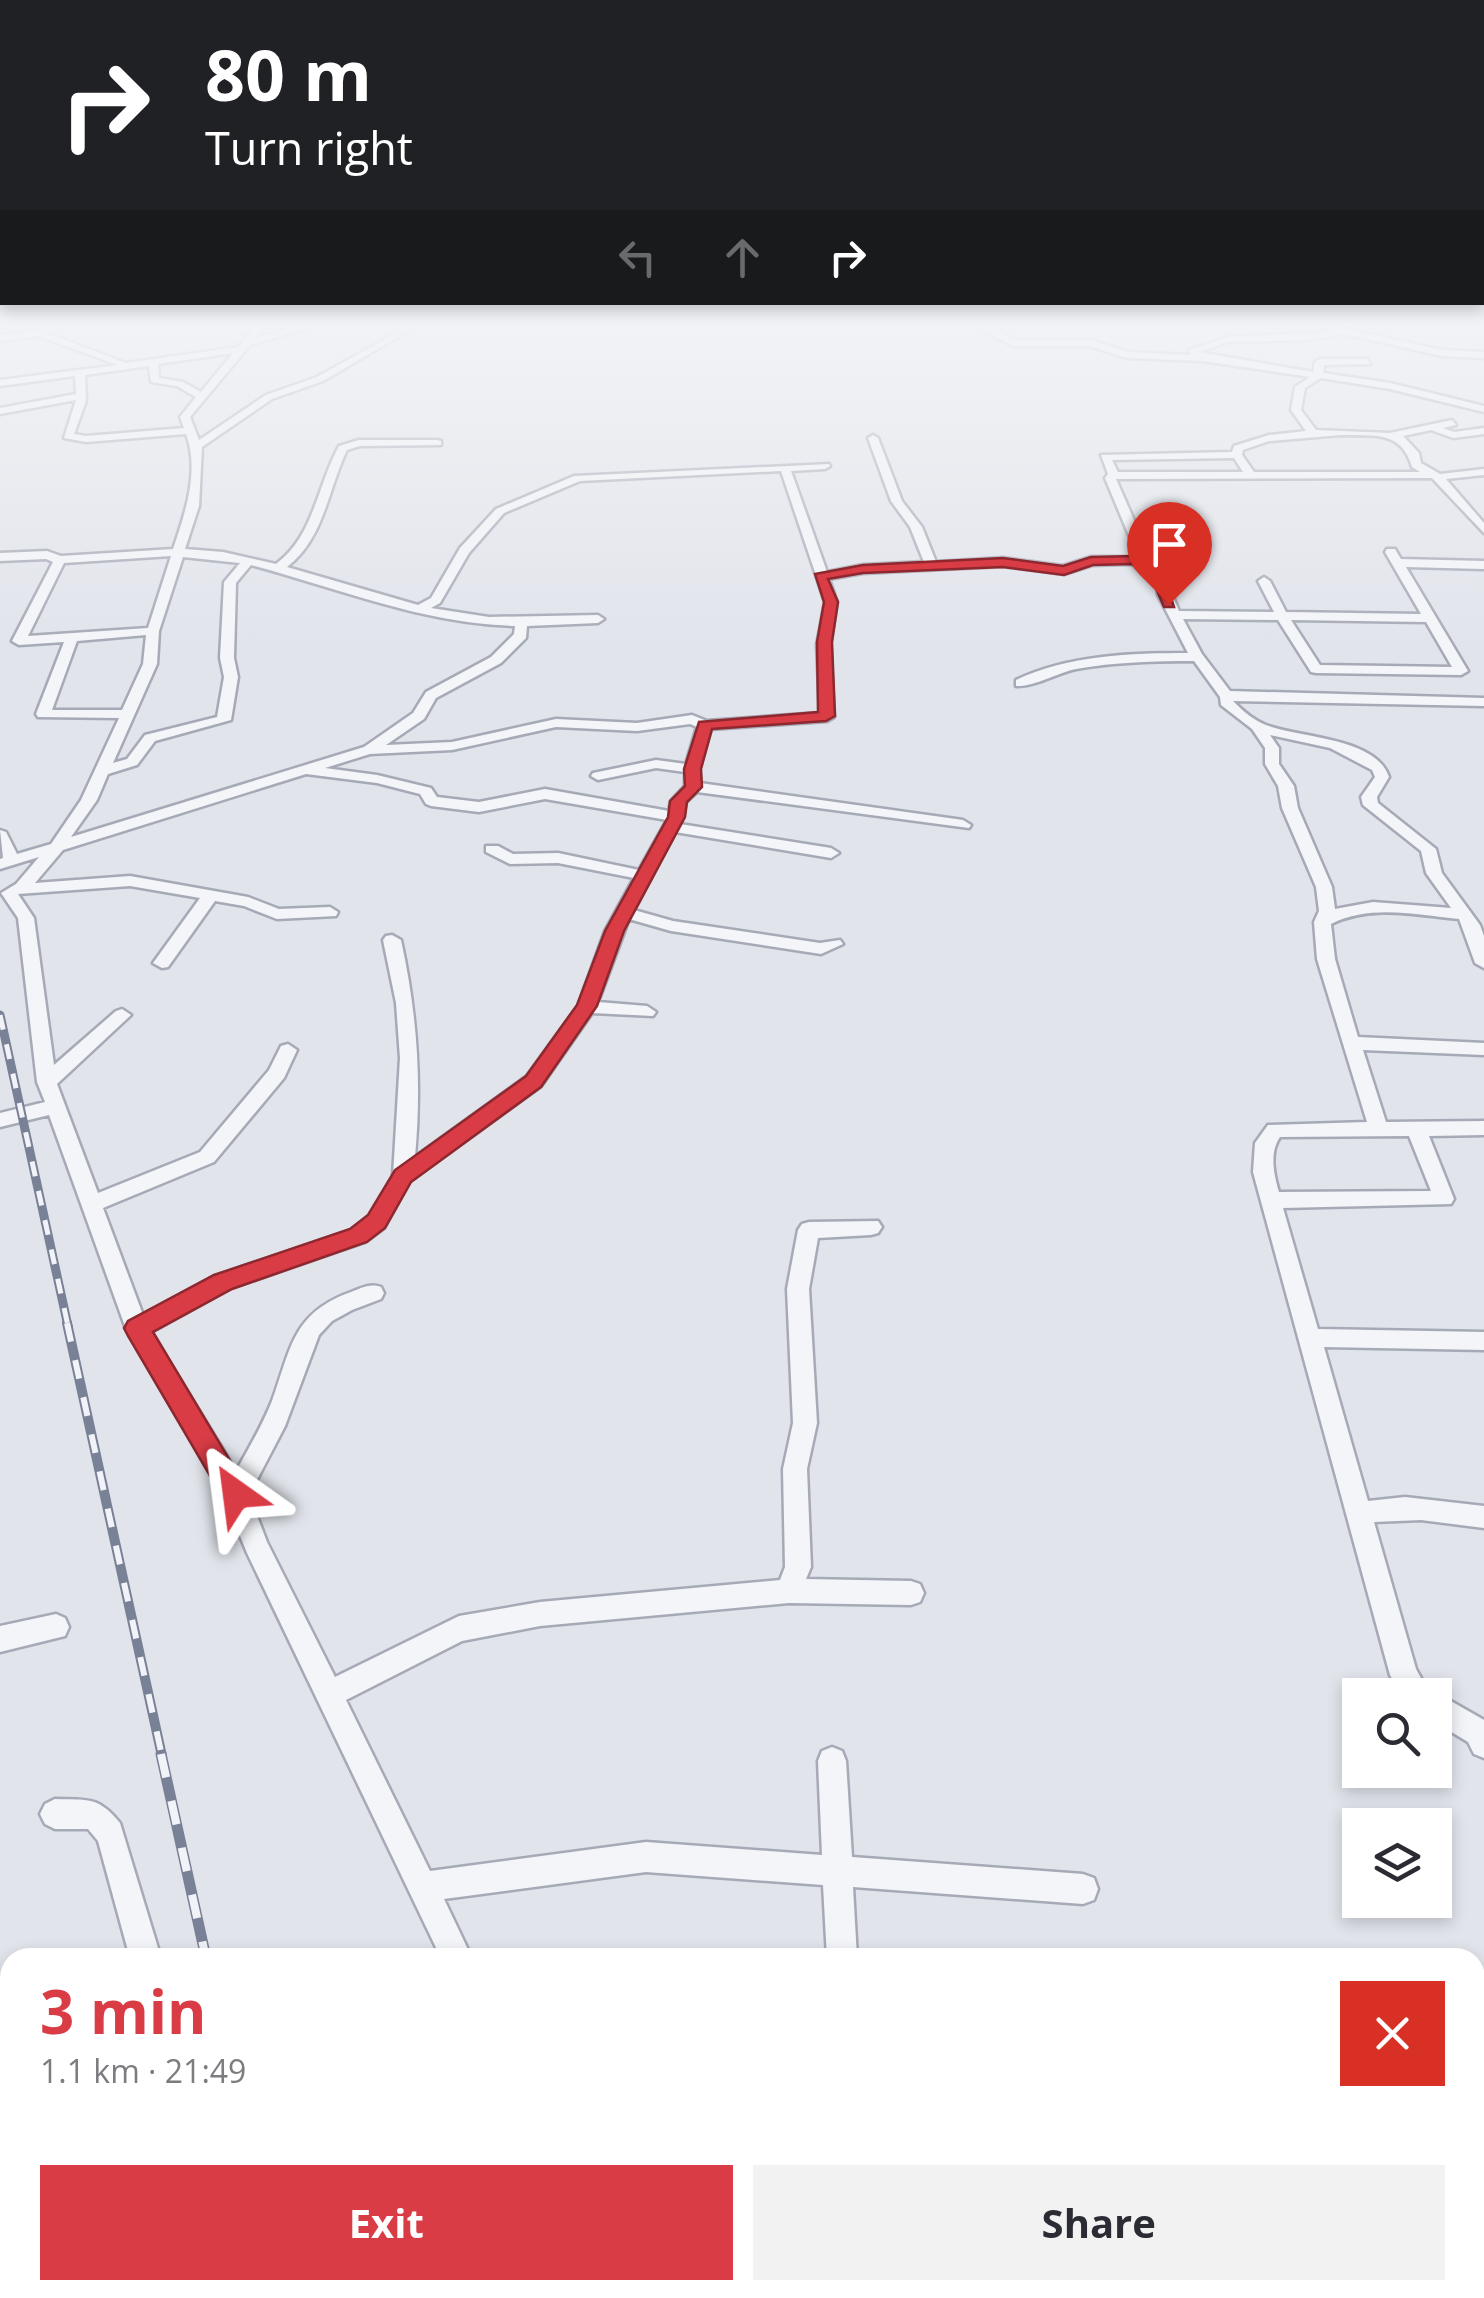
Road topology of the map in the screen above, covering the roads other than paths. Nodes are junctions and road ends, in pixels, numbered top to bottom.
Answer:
1 (69, 433) edge
2 (161, 433) edge
3 (191, 433) edge
4 (215, 433) edge
5 (1310, 433) edge
6 (1322, 433) edge
7 (1400, 433) edge
8 (1392, 435) junction
9 (873, 438) dead end
10 (437, 443) dead end
11 (196, 446) junction
12 (1237, 455) junction
13 (826, 466) dead end
14 (786, 468) junction
15 (1484, 472) edge
16 (1114, 475) junction
17 (1252, 476) junction
18 (1436, 476) junction
19 (1484, 510) edge
20 (1466, 511) junction
21 (1484, 530) edge
22 (175, 554) junction
23 (0, 557) edge
24 (60, 560) junction
25 (1135, 560) junction
26 (248, 561) junction
27 (1484, 565) edge
28 (932, 567) junction
29 (277, 569) junction
30 (820, 577) junction
31 (1264, 580) dead end
32 (423, 607) junction
33 (1174, 615) junction
34 (1282, 616) junction
35 (598, 618) dead end
36 (1431, 618) junction
37 (521, 622) junction
38 (154, 631) junction
39 (72, 637) junction
40 (1198, 656) junction
41 (1457, 671) junction
42 (1021, 684) dead end
43 (1484, 694) edge
44 (1228, 695) junction
45 (1484, 702) edge
46 (128, 714) junction
47 (705, 725) junction
48 (1259, 729) junction
49 (368, 750) junction
50 (692, 769) junction
51 (303, 770) junction
52 (103, 771) junction
53 (598, 776) dead end
54 (693, 787) junction
55 (674, 822) junction
56 (964, 824) dead end
57 (0, 835) edge
58 (57, 847) junction
59 (492, 848) dead end
60 (831, 853) dead end
61 (6, 862) edge
62 (642, 875) junction
63 (11, 890) edge
64 (210, 896) junction
65 (330, 912) dead end
66 (624, 912) junction
67 (1462, 914) junction
68 (1322, 922) junction
69 (392, 940) dead end
70 (834, 944) dead end
71 (162, 963) dead end
72 (1484, 964) edge
73 (587, 1006) junction
74 (647, 1012) dead end
75 (122, 1014) dead end
76 (1351, 1043) junction
77 (288, 1050) dead end
78 (1484, 1050) edge
79 (47, 1082) junction
80 (54, 1107) junction
81 (0, 1120) edge
82 (1377, 1128) junction
83 (1416, 1128) junction
84 (1484, 1128) edge
85 (403, 1176) junction
86 (1272, 1200) junction
87 (92, 1204) junction
88 (871, 1228) dead end
89 (373, 1293) dead end
90 (137, 1328) junction
91 (1311, 1338) junction
92 (1484, 1341) edge
93 (236, 1494) junction
94 (1358, 1514) junction
95 (1484, 1517) edge
96 (789, 1592) junction
97 (911, 1593) dead end
98 (56, 1627) dead end
99 (0, 1639) edge
100 (1406, 1678) edge
101 (330, 1694) junction
102 (1452, 1716) edge
103 (1484, 1744) edge
104 (832, 1761) dead end
105 (55, 1814) dead end
106 (836, 1871) junction
107 (423, 1887) junction
108 (1083, 1889) dead end
109 (143, 1948) edge
110 (452, 1948) edge
111 (841, 1948) edge

1 - 2 street
3 - 11 street
4 - 11 street
5 - 12 street
6 - 8 street
7 - 8 street
8 - 18 street
9 - 28 street
10 - 29 street
11 - 22 street
12 - 16 street
12 - 17 street
13 - 14 street
14 - 30 street
14 - 32 street
15 - 18 street
16 - 17 street
16 - 25 street
17 - 18 street
18 - 20 street
19 - 20 street
20 - 21 street
22 - 24 street
22 - 26 street
22 - 38 street
23 - 24 street
24 - 39 street
25 - 28 street
25 - 33 street
26 - 29 street
26 - 52 street
27 - 36 street
28 - 30 street
29 - 32 street
30 - 47 street
31 - 34 street
32 - 37 street
33 - 34 street
33 - 40 street
34 - 36 street
34 - 41 street
35 - 37 street
36 - 41 street
37 - 49 street
38 - 39 street
38 - 46 street
39 - 46 street
40 - 42 street
40 - 44 street
41 - 43 street
44 - 45 street
44 - 48 street
46 - 52 street
47 - 49 street
47 - 50 street
48 - 67 street
48 - 68 street
49 - 51 street
50 - 53 street
50 - 54 street
51 - 55 street
51 - 58 street
52 - 58 street
54 - 55 street
54 - 56 street
55 - 60 street
55 - 62 street
57 - 61 street
58 - 61 street
58 - 63 street
59 - 62 street
62 - 66 street
63 - 64 street
63 - 79 street
64 - 65 street
64 - 71 street
66 - 70 street
66 - 73 street
67 - 68 street
67 - 72 street
68 - 76 street
69 - 85 street
73 - 74 street
73 - 85 street
75 - 79 street
76 - 78 street
76 - 82 street
77 - 87 street
79 - 80 street
80 - 81 street
80 - 87 street
82 - 83 street
82 - 86 street
83 - 84 street
83 - 86 street
85 - 90 street
86 - 91 street
87 - 90 street
88 - 96 street
89 - 93 street
90 - 93 street
91 - 92 street
91 - 94 street
93 - 101 street
94 - 95 street
94 - 100 street
96 - 97 street
96 - 101 street
98 - 99 street
101 - 107 street
102 - 103 street
104 - 106 street
105 - 109 street
106 - 107 street
106 - 108 street
106 - 111 street
107 - 110 street

